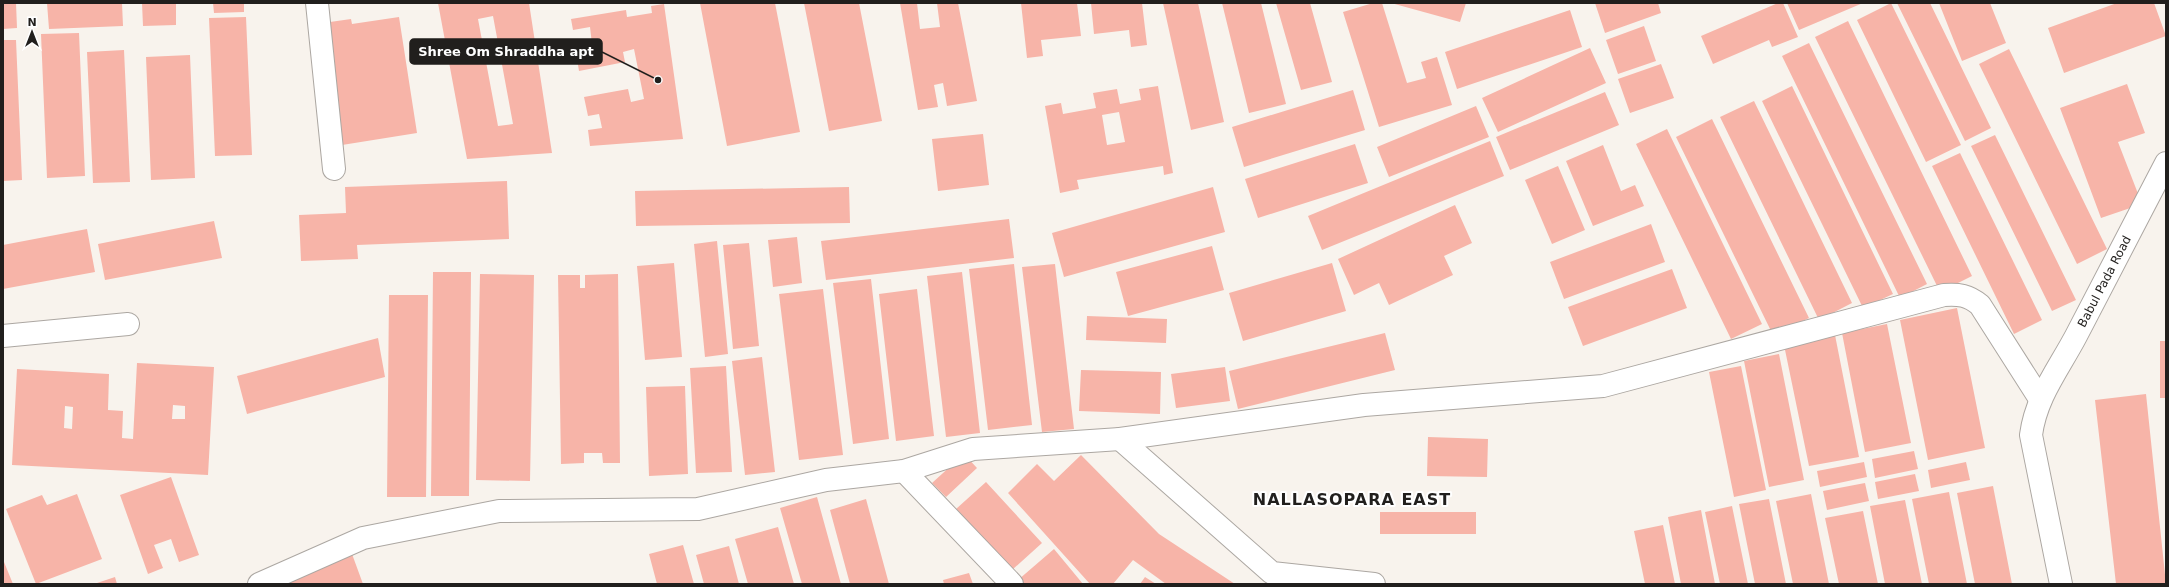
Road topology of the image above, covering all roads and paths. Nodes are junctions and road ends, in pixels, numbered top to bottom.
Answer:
1 (317, 3) edge
2 (2166, 163) edge
3 (334, 169) dead end
4 (128, 324) dead end
5 (3, 336) edge
6 (2040, 399) junction
7 (1120, 439) junction
8 (904, 471) junction
9 (1269, 578) edge
10 (259, 584) edge
11 (1012, 584) edge
12 (1374, 584) edge
13 (2061, 584) edge

1 - 3 street
2 - 6 street, Babul Pada Road
4 - 5 street
6 - 7 street
6 - 13 street, Babul Pada Road
7 - 8 street
7 - 9 street
8 - 10 street
8 - 11 street
9 - 12 street

